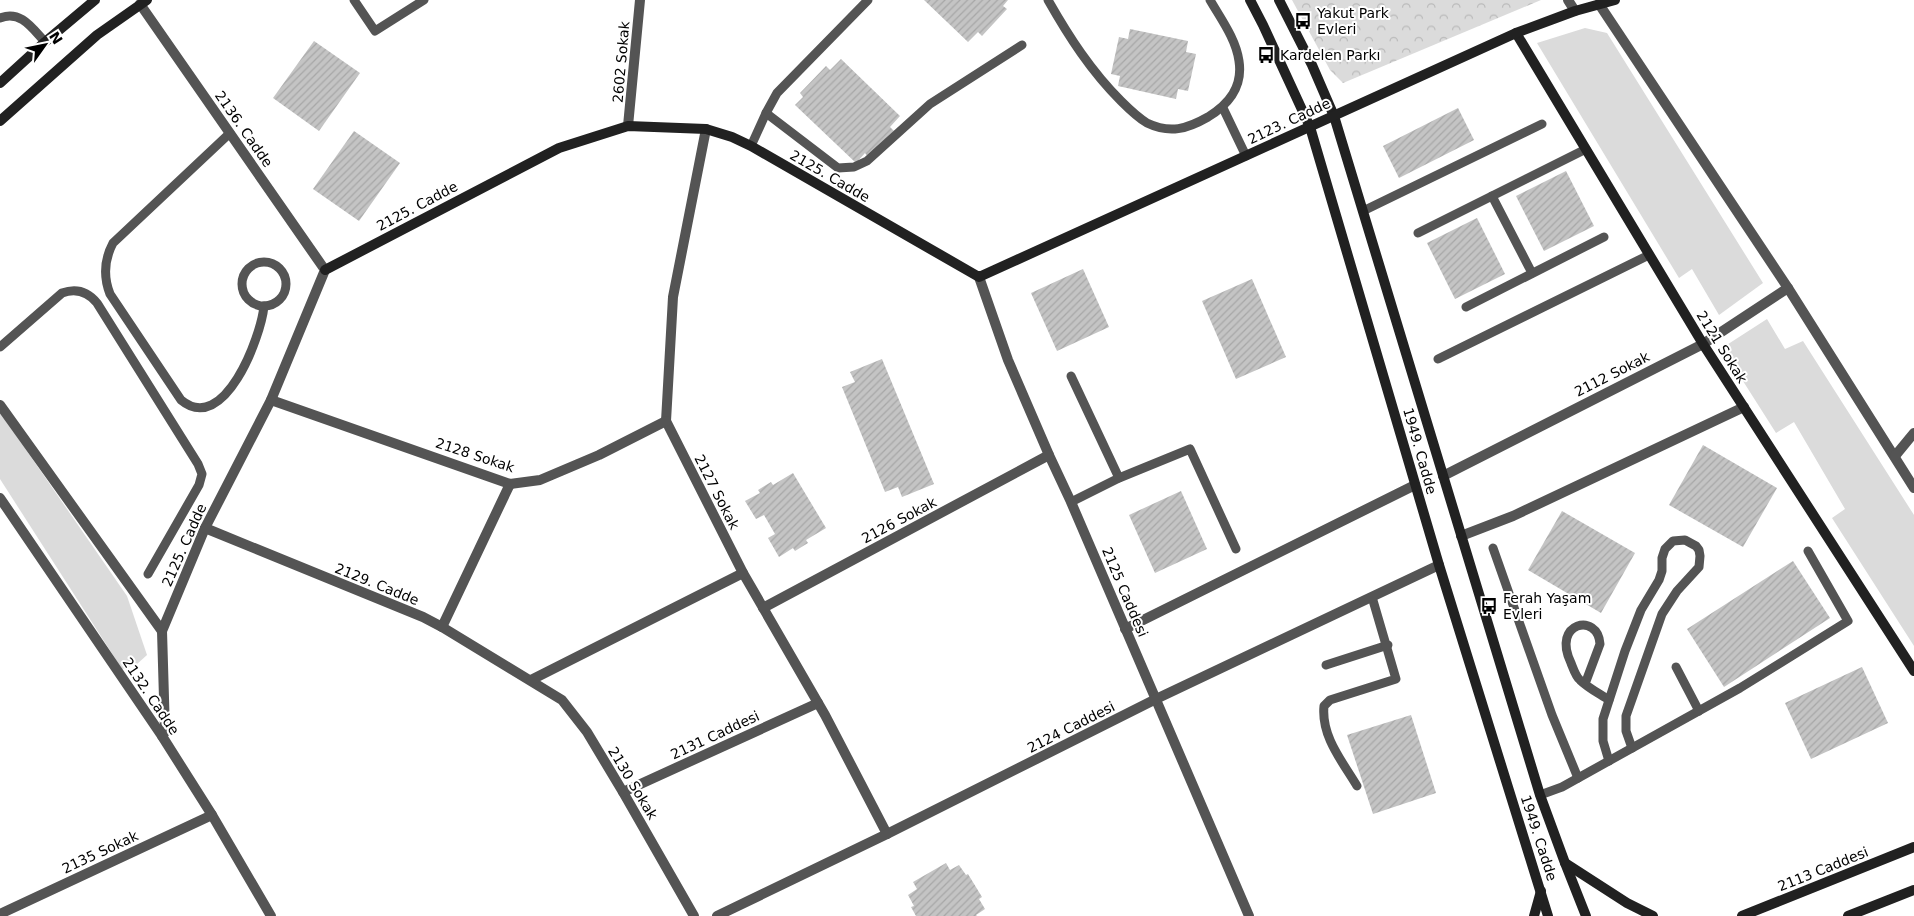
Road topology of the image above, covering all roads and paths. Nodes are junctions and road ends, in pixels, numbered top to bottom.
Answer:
1 (95, 0) edge
2 (354, 0) edge
3 (424, 0) edge
4 (640, 0) edge
5 (868, 0) edge
6 (1048, 0) edge
7 (1210, 0) edge
8 (1250, 0) edge
9 (1279, 0) edge
10 (1568, 0) edge
11 (1615, 0) edge
12 (144, 2) edge
13 (1599, 4) junction
14 (1575, 11) junction
15 (0, 18) edge
16 (1516, 33) junction
17 (45, 42) junction
18 (1022, 45) dead end
19 (0, 83) edge
20 (1223, 108) junction
21 (766, 113) junction
22 (1334, 116) junction
23 (0, 122) edge
24 (1542, 124) dead end
25 (628, 126) junction
26 (1310, 127) junction
27 (706, 129) junction
28 (230, 132) junction
29 (751, 146) junction
30 (1586, 149) junction
31 (1246, 156) junction
32 (1492, 196) junction
33 (1363, 210) junction
34 (1418, 232) dead end
35 (1604, 237) dead end
36 (1649, 255) junction
37 (326, 270) junction
38 (1532, 274) junction
39 (979, 277) junction
40 (1788, 288) junction
41 (264, 306) junction
42 (1466, 307) dead end
43 (1703, 344) junction
44 (0, 347) edge
45 (1438, 359) dead end
46 (1071, 376) dead end
47 (271, 400) junction
48 (0, 405) edge
49 (1744, 408) junction
50 (666, 421) junction
51 (1914, 433) edge
52 (1048, 455) junction
53 (1895, 456) junction
54 (1443, 476) junction
55 (1119, 478) junction
56 (510, 484) junction
57 (1415, 485) junction
58 (1914, 488) edge
59 (0, 498) edge
60 (1071, 502) junction
61 (205, 528) junction
62 (1461, 536) junction
63 (1493, 548) dead end
64 (1236, 549) dead end
65 (1808, 551) dead end
66 (1439, 565) junction
67 (148, 574) dead end
68 (743, 574) junction
69 (1372, 597) junction
70 (763, 608) junction
71 (442, 627) junction
72 (1125, 629) junction
73 (162, 631) junction
74 (1388, 645) junction
75 (1326, 665) dead end
76 (1676, 667) dead end
77 (1914, 671) edge
78 (531, 680) junction
79 (1585, 684) junction
80 (1156, 699) junction
81 (1609, 700) junction
82 (818, 703) junction
83 (1699, 711) junction
84 (162, 736) junction
85 (1632, 748) junction
86 (1609, 761) junction
87 (1578, 778) junction
88 (1357, 786) dead end
89 (623, 792) junction
90 (1540, 795) junction
91 (212, 816) junction
92 (887, 834) junction
93 (1914, 847) edge
94 (1564, 863) junction
95 (1541, 890) junction
96 (1914, 890) edge
97 (0, 914) edge
98 (270, 916) edge
99 (694, 916) edge
100 (717, 916) edge
101 (1249, 916) edge
102 (1534, 916) edge
103 (1548, 916) edge
104 (1586, 916) edge
105 (1653, 916) edge
106 (1742, 916) edge
107 (1848, 916) edge

1 - 17 street
2 - 3 lane
4 - 25 street, 2602 Sokak
5 - 21 lane
6 - 20 lane
7 - 20 lane
8 - 26 street, 1949. Cadde
9 - 22 street, 1949. Cadde
10 - 14 street
11 - 13 street, 2123. Cadde
12 - 23 street
12 - 28 street, 2136. Cadde
13 - 14 street, 2123. Cadde
13 - 40 street
14 - 16 street, 2123. Cadde
15 - 17 lane
16 - 22 street, 2123. Cadde
16 - 30 street, 2121 Sokak
17 - 19 street
18 - 21 lane
20 - 31 lane
21 - 29 lane
22 - 26 street, 2123. Cadde
22 - 33 street, 1949. Cadde
24 - 33 lane
25 - 27 street, 2125. Cadde
25 - 37 street, 2125. Cadde
26 - 31 street, 2123. Cadde
26 - 57 street, 1949. Cadde
27 - 29 street, 2125. Cadde
27 - 50 street, 2127 Sokak
28 - 37 street, 2136. Cadde
28 - 41 lane
29 - 39 street, 2125. Cadde
30 - 32 lane
30 - 36 street, 2121 Sokak
31 - 39 street, 2123. Cadde
32 - 34 lane
32 - 38 lane
33 - 54 street, 1949. Cadde
35 - 38 lane
36 - 43 street, 2121 Sokak
36 - 45 lane
37 - 47 street, 2125. Cadde
38 - 42 lane
39 - 52 street, 2125 Caddesi
40 - 43 street, 2112 Sokak
40 - 53 street
41 - 41 lane
43 - 49 street, 2121 Sokak
43 - 54 street, 2112 Sokak
44 - 67 lane
46 - 55 lane
47 - 56 street, 2128 Sokak
47 - 61 street, 2125. Cadde
48 - 73 street
49 - 62 street
49 - 77 street, 2121 Sokak
50 - 56 street, 2128 Sokak
50 - 68 street, 2127 Sokak
51 - 53 street
52 - 60 street, 2125 Caddesi
52 - 70 street, 2126 Sokak
53 - 58 street
54 - 62 street, 1949. Cadde
55 - 60 lane
55 - 64 lane
56 - 71 street
57 - 66 street, 1949. Cadde
57 - 72 street
59 - 84 street, 2132. Cadde
60 - 72 street, 2125 Caddesi
61 - 71 street, 2129. Cadde
61 - 73 street, 2125. Cadde
62 - 90 street, 1949. Cadde
63 - 87 lane
65 - 83 lane
66 - 69 street, 2124 Caddesi
66 - 95 street, 1949. Cadde
68 - 70 street, 2127 Sokak
68 - 78 street
69 - 74 lane
69 - 80 street, 2124 Caddesi
70 - 82 street, 2127 Sokak
71 - 78 street, 2129. Cadde
72 - 80 street, 2125 Caddesi
73 - 84 street, 2125. Cadde
74 - 75 lane
74 - 88 lane
76 - 83 lane
78 - 89 street, 2130 Sokak
79 - 79 lane
79 - 81 lane
80 - 92 street, 2124 Caddesi
80 - 101 street, 2125 Caddesi
81 - 85 lane
81 - 86 lane
82 - 89 street, 2131 Caddesi
82 - 92 street, 2127 Sokak
83 - 85 lane
84 - 91 street, 2132. Cadde
85 - 86 lane
86 - 87 lane
87 - 90 lane
89 - 99 street, 2130 Sokak
90 - 94 street, 1949. Cadde
91 - 97 street, 2135 Sokak
91 - 98 street, 2132. Cadde
92 - 100 street, 2124 Caddesi
93 - 106 street, 2113 Caddesi
94 - 104 street, 1949. Cadde
94 - 105 street
95 - 102 street
95 - 103 street, 1949. Cadde
96 - 107 street

